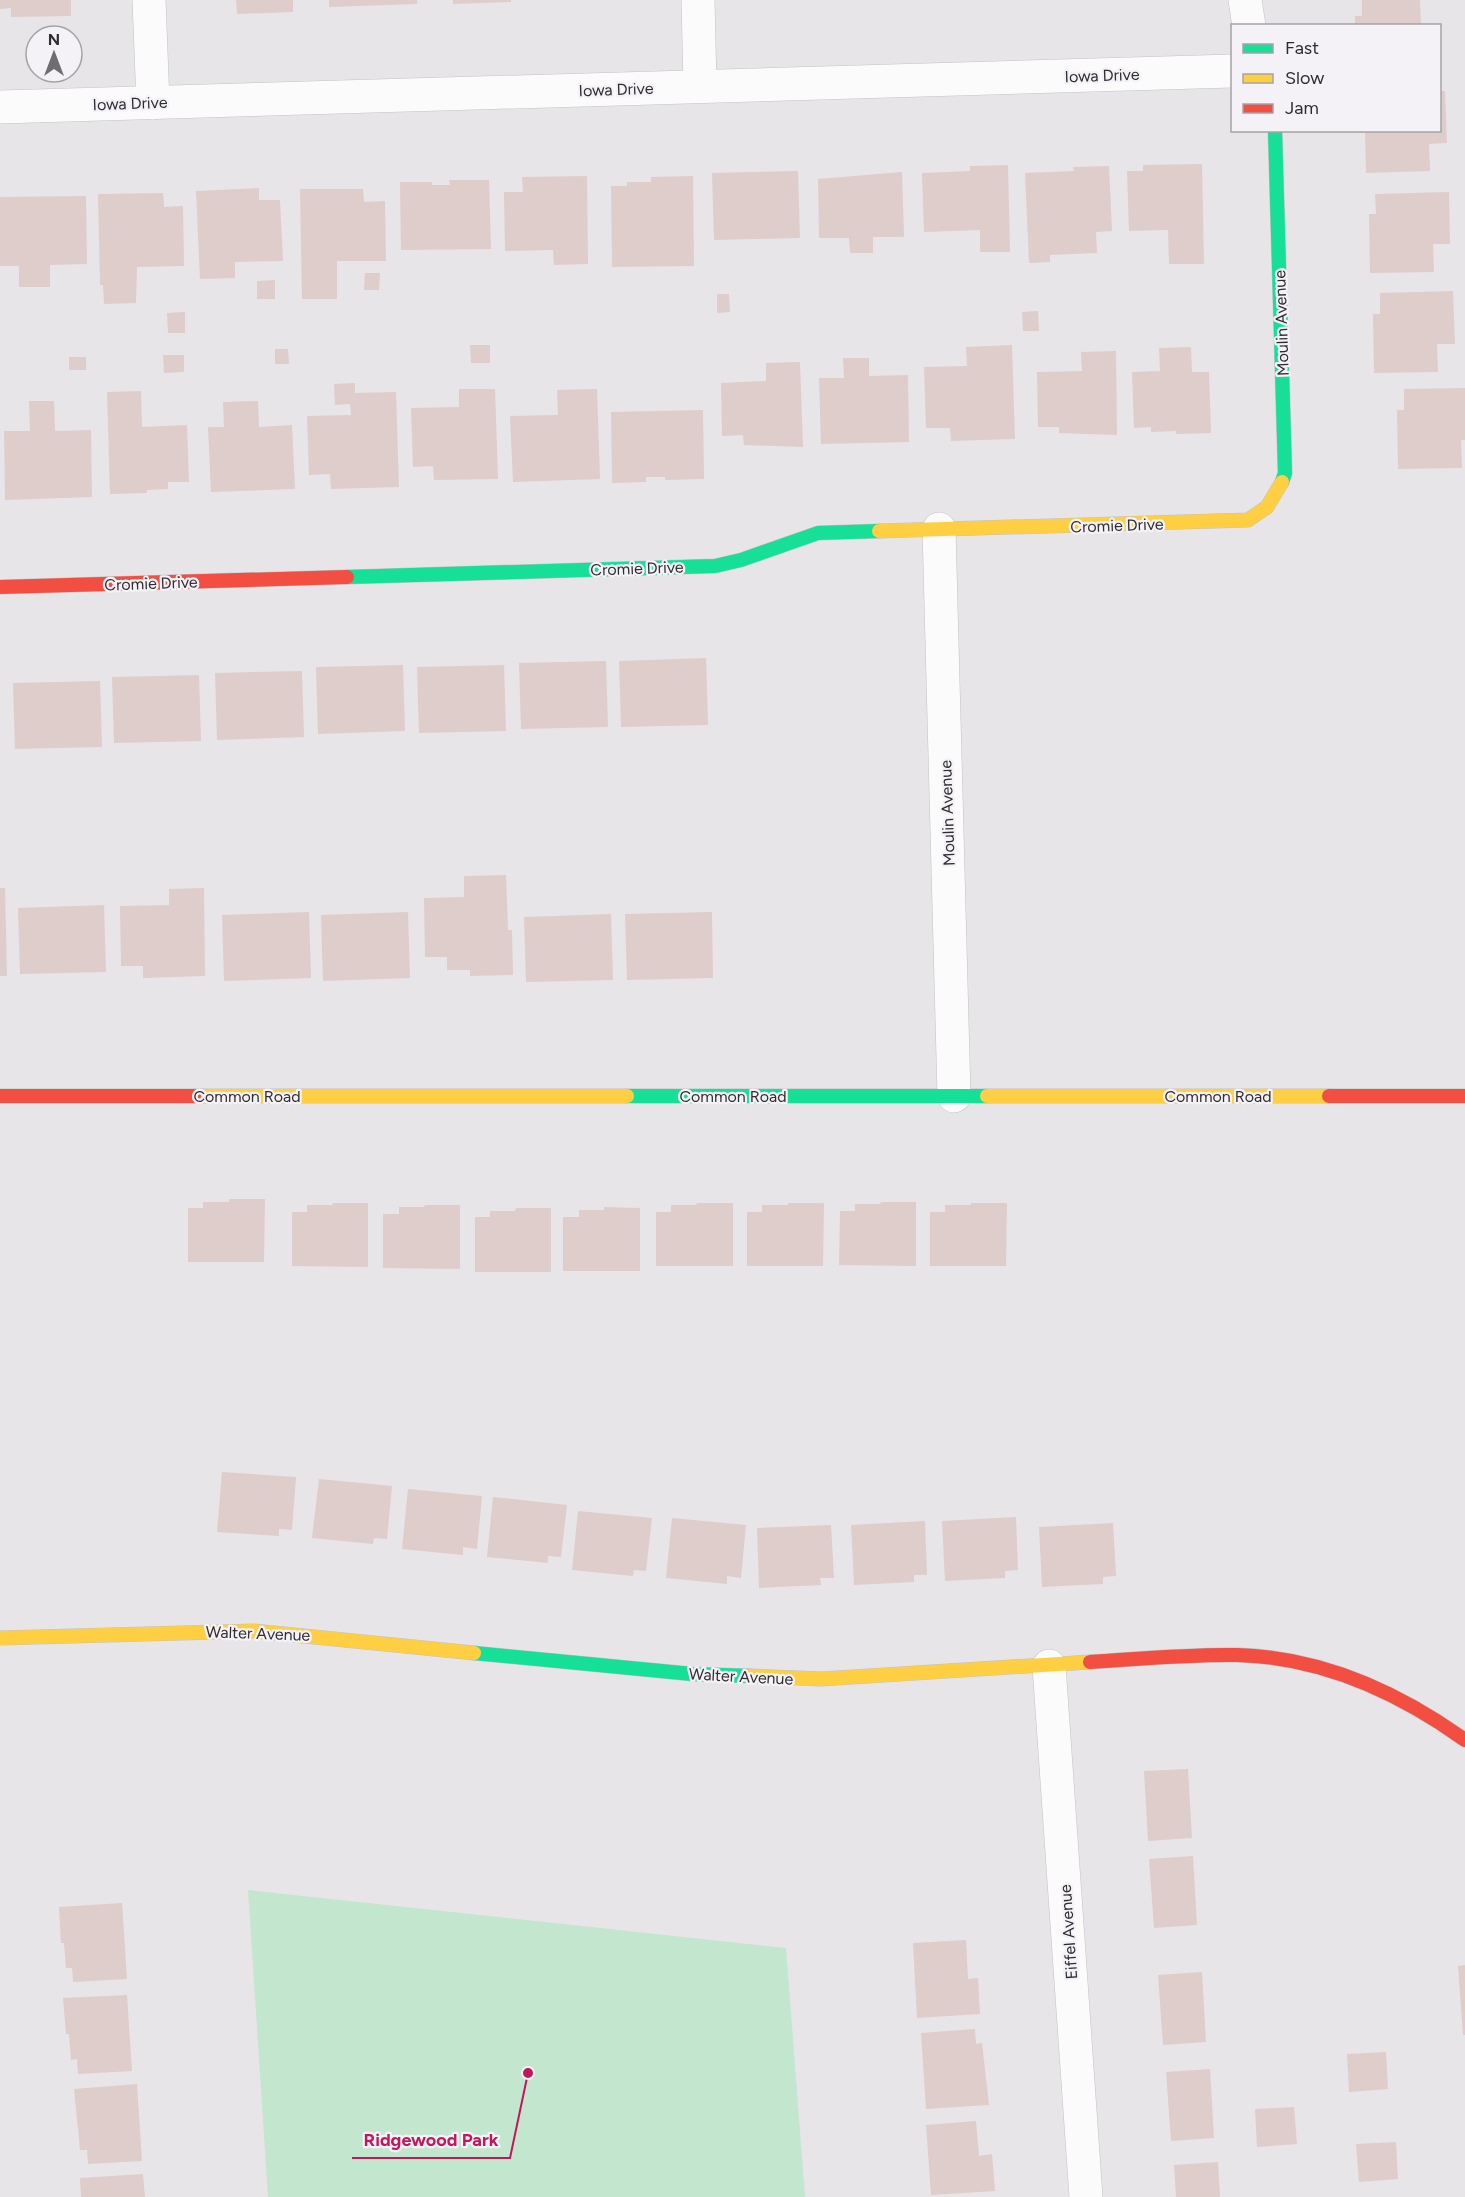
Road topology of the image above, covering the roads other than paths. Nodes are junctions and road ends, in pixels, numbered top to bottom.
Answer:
1 (150, 0) edge
2 (698, 0) edge
3 (1245, 0) edge
4 (1249, 24) edge
5 (1231, 71) edge
6 (700, 86) junction
7 (153, 103) junction
8 (0, 107) edge
9 (1275, 132) edge
10 (1266, 510) joint
11 (939, 529) junction
12 (0, 587) edge
13 (0, 1096) edge
14 (954, 1096) junction
15 (1465, 1096) edge
16 (0, 1638) edge
17 (1049, 1666) junction
18 (1465, 1740) edge
19 (1086, 2197) edge

1 - 7 street
2 - 6 street
3 - 4 street
5 - 6 street, Iowa Drive
6 - 7 street, Iowa Drive
7 - 8 street, Iowa Drive
9 - 10 street, Moulin Avenue
10 - 11 street, Cromie Drive
11 - 12 street, Cromie Drive
11 - 14 street, Moulin Avenue
13 - 14 street, Common Road
14 - 15 street, Common Road
16 - 17 street, Walter Avenue
17 - 18 street, Walter Avenue
17 - 19 street, Eiffel Avenue

